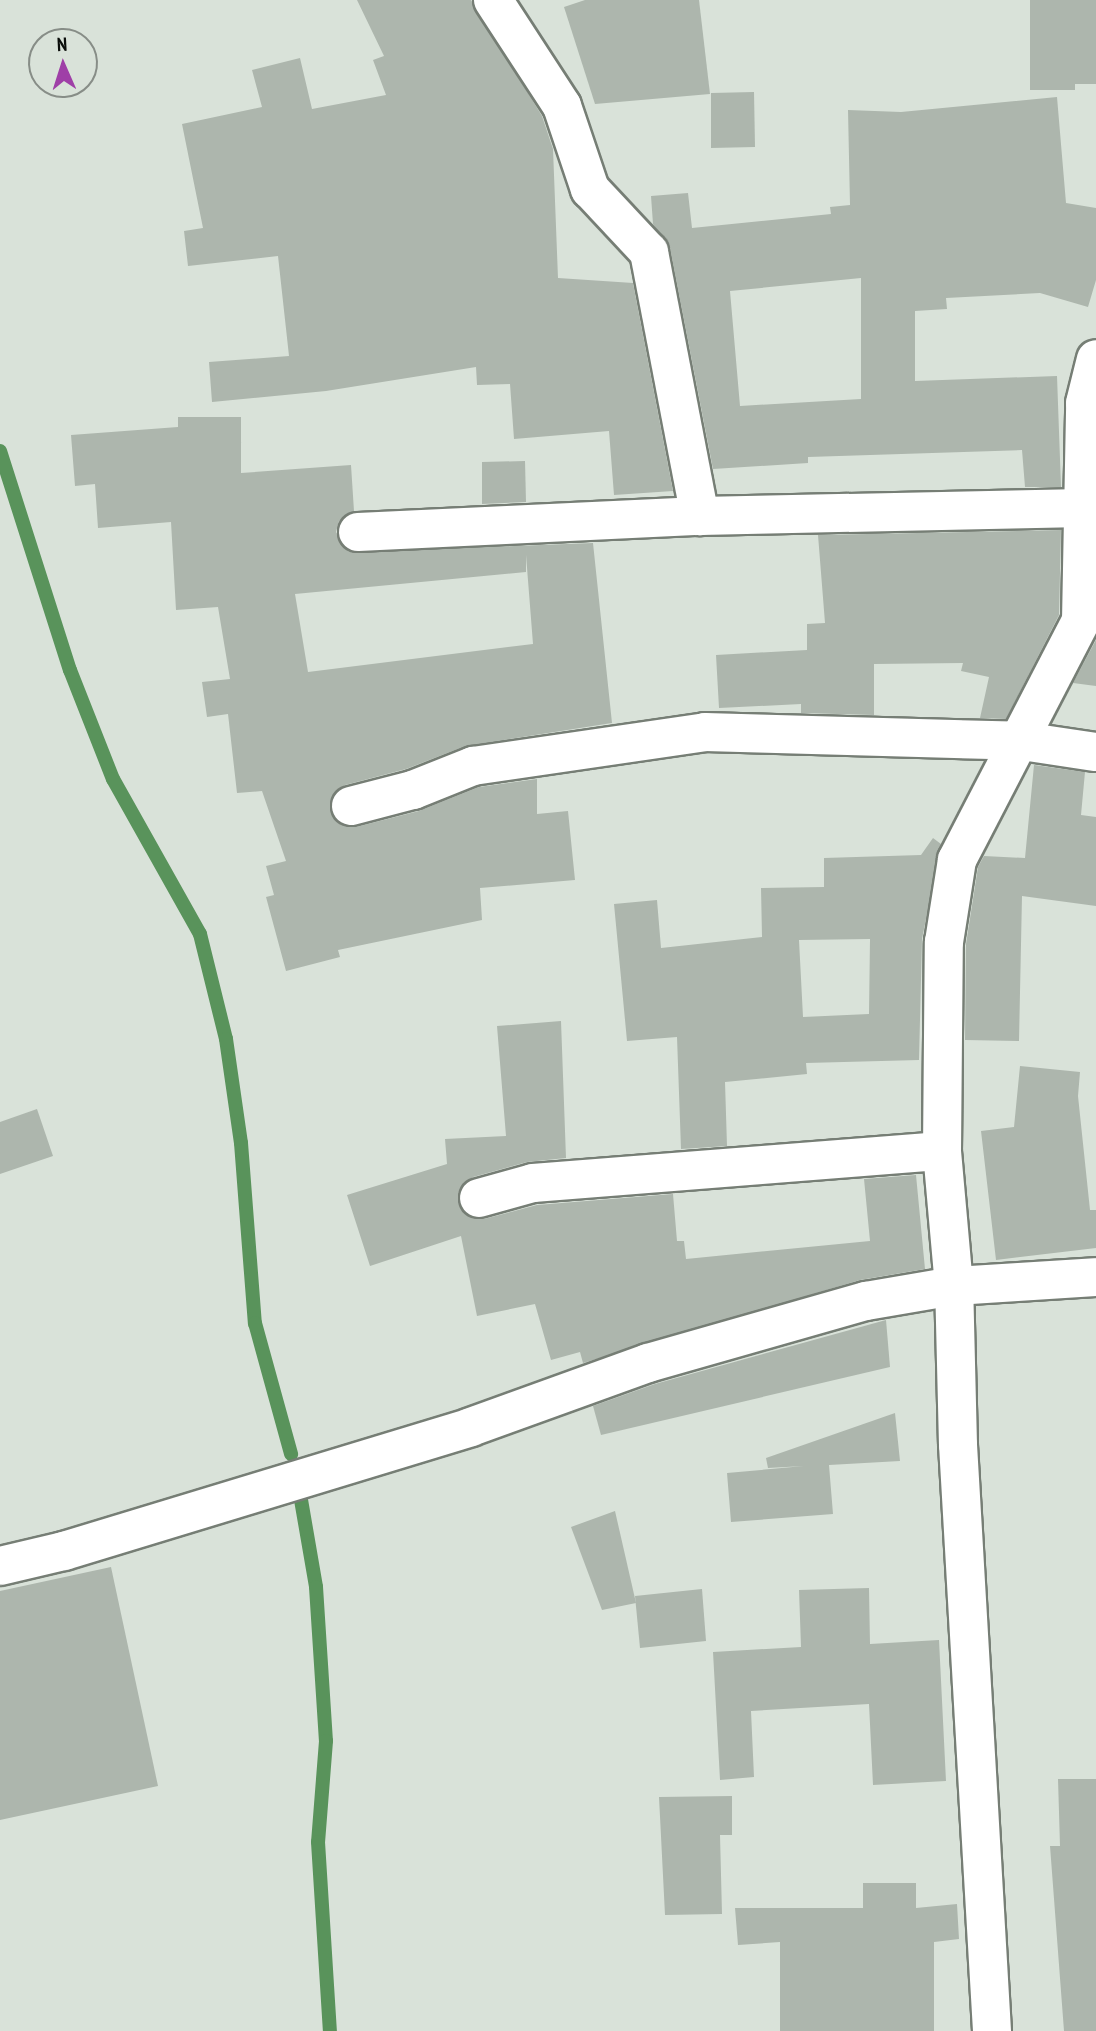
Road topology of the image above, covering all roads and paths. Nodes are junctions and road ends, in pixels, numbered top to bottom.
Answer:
1 (493, 0) edge
2 (1096, 359) edge
3 (1091, 404) edge
4 (1083, 508) junction
5 (700, 516) junction
6 (358, 532) dead end
7 (1022, 741) junction
8 (1096, 752) edge
9 (351, 806) dead end
10 (942, 1151) junction
11 (479, 1198) dead end
12 (1096, 1278) edge
13 (954, 1286) junction
14 (0, 1566) edge
15 (992, 2031) edge

1 - 5 street
2 - 3 street
3 - 4 street
4 - 5 street
4 - 7 street
5 - 6 street
7 - 8 street
7 - 9 street
7 - 10 street
10 - 11 street
10 - 13 street
12 - 13 street
13 - 14 street
13 - 15 street

